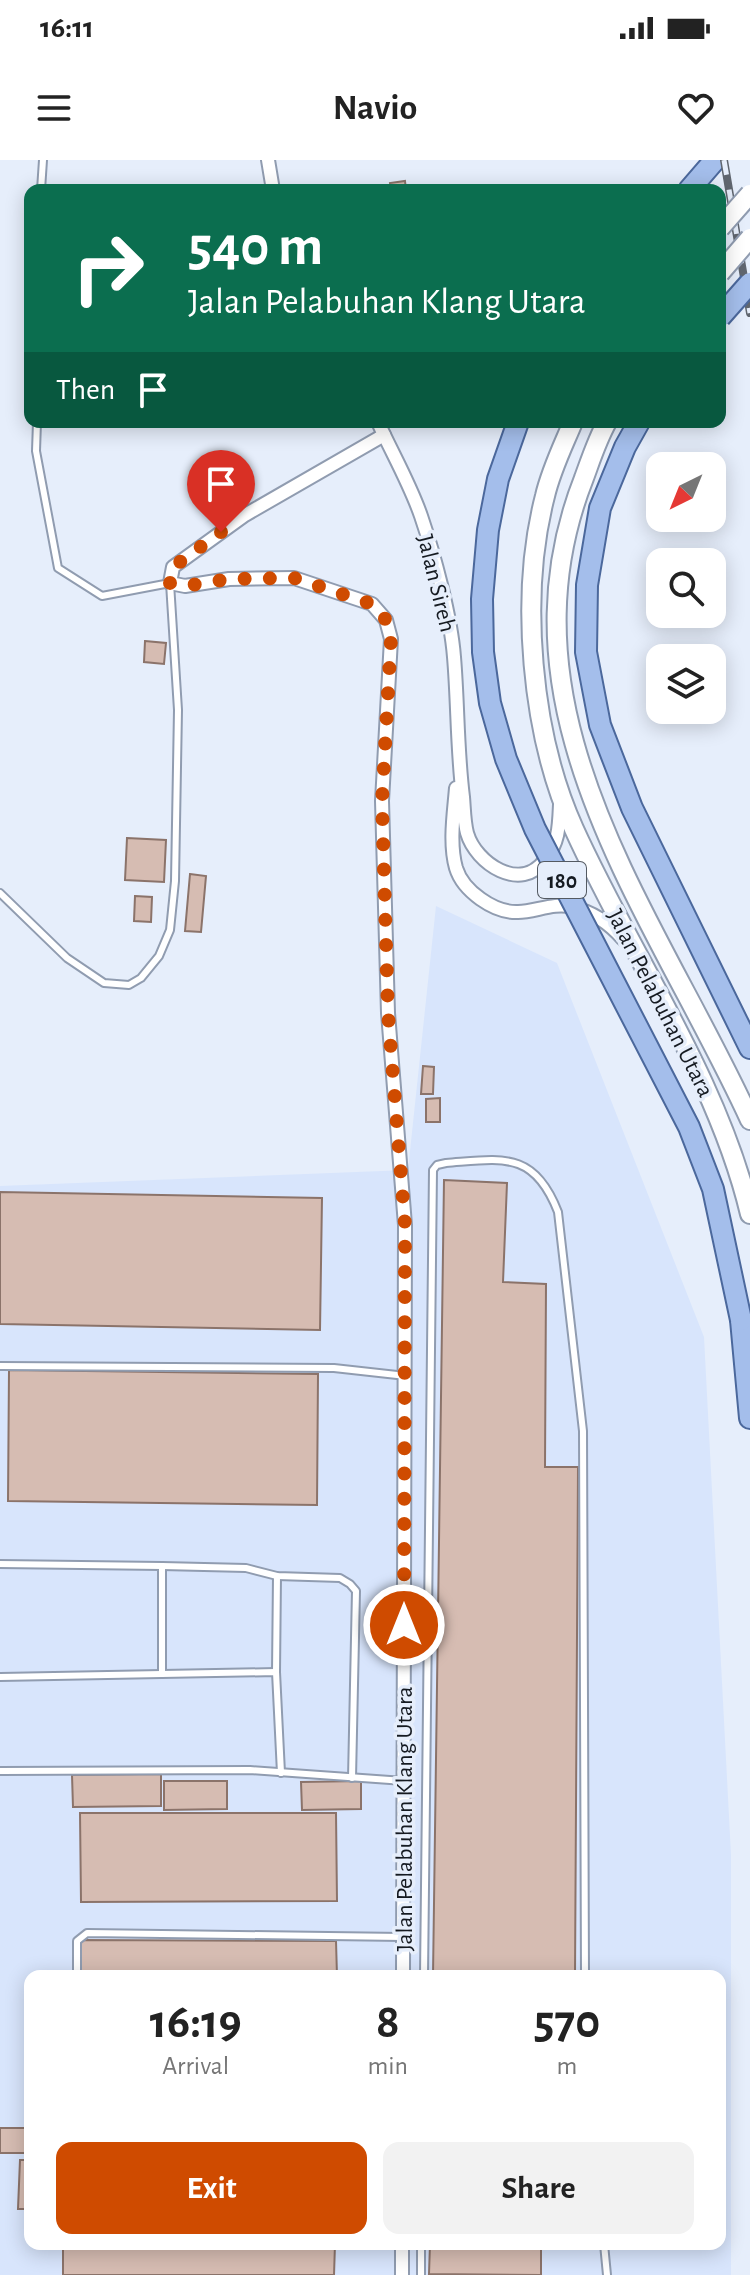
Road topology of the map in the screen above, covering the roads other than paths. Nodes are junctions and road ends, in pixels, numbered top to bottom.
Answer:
1 (43, 160) edge
2 (268, 160) edge
3 (715, 160) edge
4 (41, 184) edge
5 (272, 184) edge
6 (694, 184) edge
7 (750, 194) edge
8 (726, 221) edge
9 (750, 238) edge
10 (726, 266) edge
11 (750, 283) edge
12 (726, 310) edge
13 (37, 428) edge
14 (381, 428) edge
15 (516, 428) edge
16 (571, 428) edge
17 (605, 428) edge
18 (636, 428) edge
19 (384, 435) junction
20 (170, 583) junction
21 (457, 753) junction
22 (560, 794) junction
23 (0, 893) edge
24 (646, 968) junction
25 (750, 1048) edge
26 (750, 1120) edge
27 (750, 1214) edge
28 (0, 1366) edge
29 (406, 1376) junction
30 (750, 1418) edge
31 (0, 1564) edge
32 (162, 1566) junction
33 (277, 1576) junction
34 (276, 1672) junction
35 (162, 1674) junction
36 (0, 1677) edge
37 (0, 1771) edge
38 (281, 1773) junction
39 (352, 1778) junction
40 (404, 1781) junction
41 (403, 1937) junction
42 (77, 1970) edge
43 (403, 1970) edge
44 (424, 1970) edge
45 (585, 1970) edge
46 (402, 2250) edge
47 (421, 2250) edge
48 (605, 2250) edge
49 (402, 2275) edge
50 (421, 2275) edge
51 (607, 2275) edge

1 - 4 lane
2 - 5 street
3 - 6 main road
7 - 8 main road, bridge
9 - 10 main road, bridge
11 - 12 main road, bridge
13 - 20 lane
14 - 19 street, Jalan Sireh
15 - 30 main road, 180, bridge
16 - 22 main road, Jalan Pelabuhan Utara
17 - 26 main road, Jalan Pelabuhan Utara
18 - 25 main road
19 - 20 street
19 - 21 street, Jalan Sireh
20 - 23 lane
20 - 29 street, Jalan Pelabuhan Klang Utara
21 - 22 street
21 - 24 street
22 - 24 main road, Jalan Pelabuhan Utara
24 - 27 main road, Jalan Pelabuhan Utara
28 - 29 lane
29 - 40 street, Jalan Pelabuhan Klang Utara
31 - 32 lane
32 - 33 lane
32 - 35 lane
33 - 34 lane
33 - 39 lane
34 - 35 lane
34 - 38 lane
35 - 36 lane
37 - 38 lane
38 - 39 lane
39 - 40 lane
40 - 41 street, Jalan Pelabuhan Klang Utara
41 - 42 lane
41 - 43 street, Jalan Pelabuhan Klang Utara
44 - 45 lane
46 - 49 street
47 - 50 lane
48 - 51 lane

